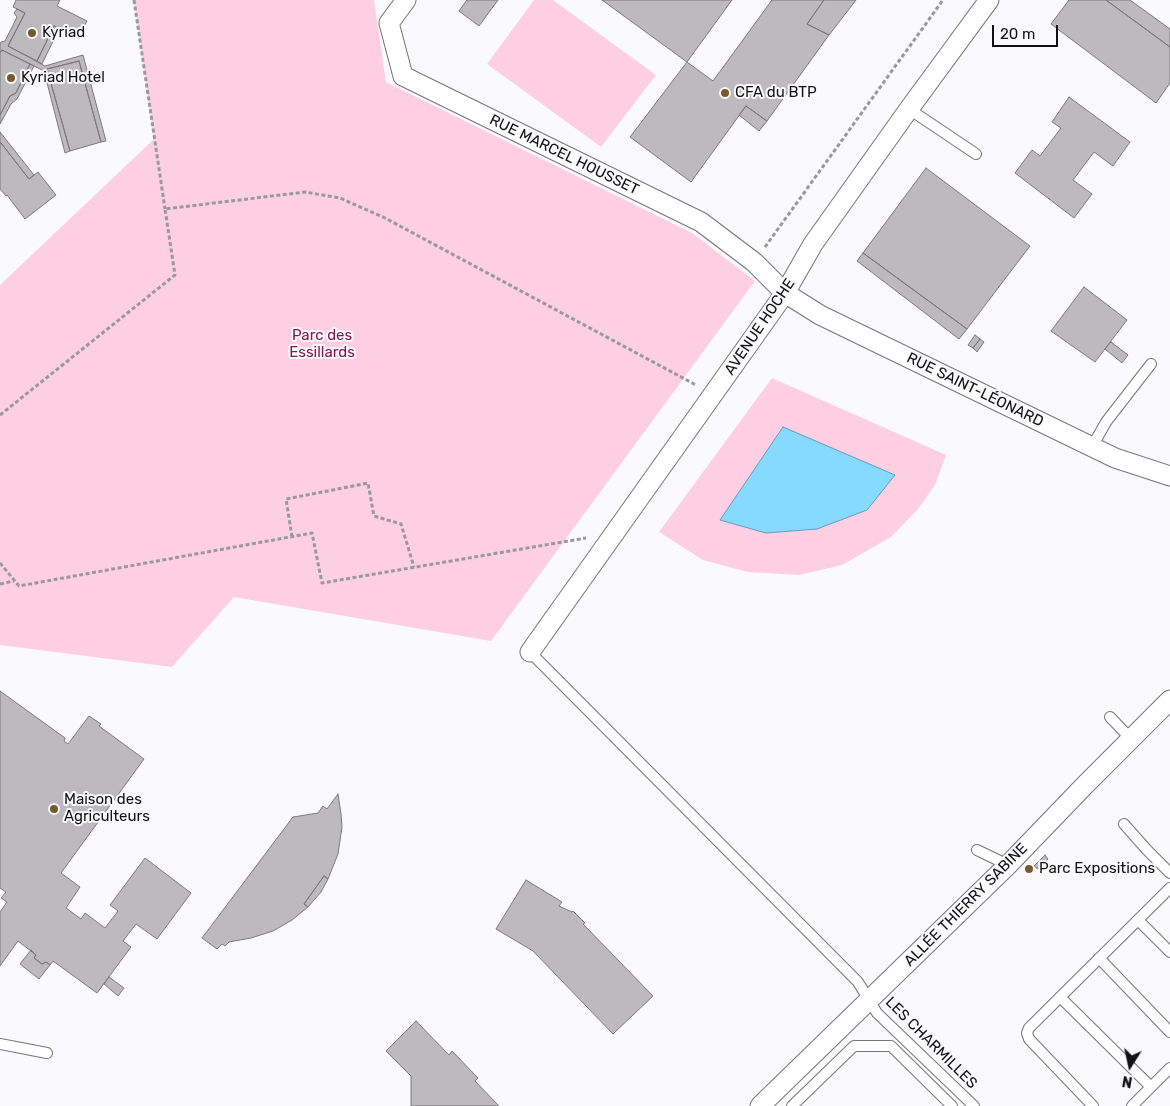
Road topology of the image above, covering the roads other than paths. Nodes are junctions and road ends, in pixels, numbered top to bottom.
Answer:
1 (406, 0) edge
2 (989, 0) edge
3 (909, 108) junction
4 (976, 154) dead end
5 (786, 293) junction
6 (1151, 364) dead end
7 (1092, 446) junction
8 (1170, 476) edge
9 (530, 652) joint
10 (1170, 700) edge
11 (1110, 717) dead end
12 (1131, 739) junction
13 (1124, 824) dead end
14 (977, 850) dead end
15 (1008, 866) junction
16 (1170, 873) edge
17 (1170, 888) edge
18 (1138, 920) junction
19 (1170, 952) edge
20 (1099, 958) junction
21 (1060, 997) junction
22 (869, 1000) junction
23 (1170, 1032) edge
24 (0, 1044) edge
25 (47, 1053) dead end
26 (1170, 1068) edge
27 (1152, 1087) junction
28 (760, 1106) edge
29 (792, 1106) edge
30 (952, 1106) edge
31 (974, 1106) edge
32 (1093, 1106) edge
33 (1132, 1106) edge

1 - 5 street, RUE MARCEL HOUSSET
2 - 3 street, AVENUE HOCHE
3 - 4 lane
3 - 5 street, AVENUE HOCHE
5 - 7 street, RUE SAINT-LÉONARD
5 - 9 street, AVENUE HOCHE
6 - 7 lane
7 - 8 street, RUE SAINT-LÉONARD
9 - 22 lane, LES CHARMILLES
10 - 12 street, ALLÉE THIERRY SABINE
11 - 12 lane
12 - 15 street, ALLÉE THIERRY SABINE
13 - 16 lane
14 - 15 lane
15 - 22 street, ALLÉE THIERRY SABINE
17 - 18 lane
18 - 19 lane
18 - 20 lane
20 - 21 lane
20 - 23 lane
21 - 27 lane
21 - 32 lane
22 - 28 street, ALLÉE THIERRY SABINE
22 - 31 lane, LES CHARMILLES
24 - 25 lane
26 - 27 lane
27 - 33 lane
29 - 30 lane

